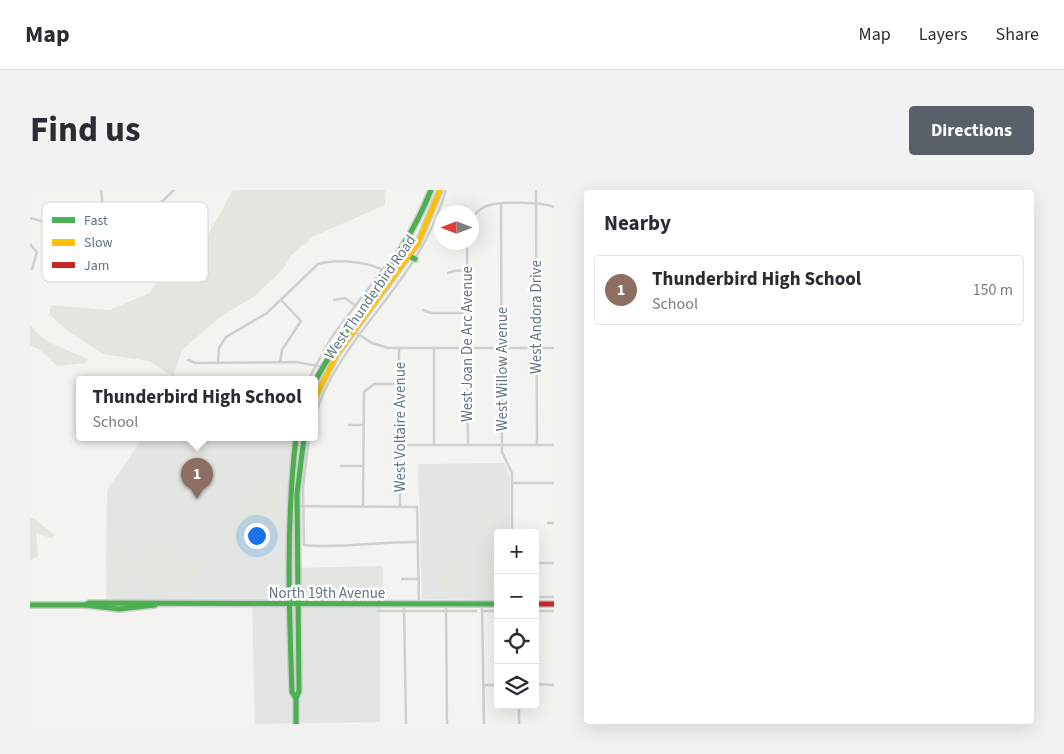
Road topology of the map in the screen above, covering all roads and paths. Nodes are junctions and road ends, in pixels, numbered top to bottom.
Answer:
1 (174, 190) edge
2 (431, 190) edge
3 (440, 190) edge
4 (446, 190) edge
5 (536, 190) edge
6 (161, 202) edge
7 (501, 204) junction
8 (536, 204) junction
9 (554, 207) edge
10 (479, 211) edge
11 (30, 218) edge
12 (42, 222) edge
13 (30, 244) edge
14 (467, 250) edge
15 (402, 252) junction
16 (396, 254) dead end
17 (412, 258) junction
18 (32, 269) dead end
19 (467, 270) junction
20 (387, 271) junction
21 (448, 273) dead end
22 (395, 278) junction
23 (281, 300) junction
24 (334, 300) dead end
25 (356, 306) junction
26 (422, 310) dead end
27 (467, 313) junction
28 (347, 327) junction
29 (356, 333) junction
30 (399, 348) junction
31 (434, 348) junction
32 (468, 348) junction
33 (502, 348) junction
34 (536, 348) junction
35 (554, 348) edge
36 (188, 360) dead end
37 (218, 363) junction
38 (280, 363) junction
39 (315, 365) junction
40 (322, 367) junction
41 (328, 370) junction
42 (310, 376) edge
43 (318, 376) edge
44 (400, 384) junction
45 (318, 391) edge
46 (318, 409) edge
47 (363, 424) junction
48 (349, 425) dead end
49 (296, 441) edge
50 (303, 441) edge
51 (309, 441) edge
52 (400, 445) junction
53 (434, 445) junction
54 (468, 445) junction
55 (502, 445) junction
56 (536, 445) junction
57 (554, 445) edge
58 (341, 466) dead end
59 (363, 466) junction
60 (512, 483) junction
61 (554, 483) edge
62 (290, 506) junction
63 (300, 506) junction
64 (364, 506) junction
65 (400, 506) junction
66 (548, 522) dead end
67 (554, 523) edge
68 (512, 529) edge
69 (418, 542) junction
70 (290, 545) junction
71 (298, 545) junction
72 (539, 562) edge
73 (554, 562) edge
74 (402, 579) dead end
75 (419, 579) junction
76 (539, 597) edge
77 (554, 597) edge
78 (539, 604) edge
79 (554, 604) edge
80 (30, 605) edge
81 (289, 605) junction
82 (298, 605) junction
83 (419, 605) junction
84 (494, 605) edge
85 (404, 608) junction
86 (446, 608) junction
87 (482, 608) junction
88 (494, 610) edge
89 (378, 611) dead end
90 (476, 611) dead end
91 (539, 611) edge
92 (554, 611) edge
93 (494, 684) edge
94 (539, 684) edge
95 (483, 685) junction
96 (554, 685) edge
97 (296, 698) junction
98 (519, 709) edge
99 (296, 724) edge
100 (406, 724) edge
101 (447, 724) edge
102 (484, 724) edge
103 (519, 724) edge

1 - 6 street
2 - 15 main road, West Thunderbird Road
3 - 17 main road, West Thunderbird Road
4 - 17 street, West Thunderbird Road
5 - 8 street, West Andora Drive
7 - 8 street
7 - 10 street
7 - 33 street, West Willow Avenue
8 - 9 street
8 - 34 street, West Andora Drive
11 - 12 street
13 - 18 street
14 - 19 street, West Joan De Arc Avenue
15 - 17 main road
15 - 20 main road, West Thunderbird Road
16 - 20 street, West Thunderbird Road
17 - 22 main road, West Thunderbird Road
17 - 29 street, West Thunderbird Road
19 - 21 street
19 - 27 street, West Joan De Arc Avenue
20 - 22 street
20 - 23 street
20 - 25 street, West Thunderbird Road
20 - 28 main road, West Thunderbird Road
22 - 29 main road, West Thunderbird Road
23 - 37 street
23 - 38 street
24 - 25 street
25 - 39 street, West Thunderbird Road
26 - 27 street
27 - 32 street, West Joan De Arc Avenue
28 - 29 street
28 - 40 main road, West Thunderbird Road
29 - 30 street
29 - 41 main road, West Thunderbird Road
29 - 46 street, West Thunderbird Road
30 - 31 street
30 - 44 street, West Voltaire Avenue
31 - 32 street
31 - 53 street
32 - 33 street
32 - 54 street, West Joan De Arc Avenue
33 - 34 street
33 - 55 street, West Willow Avenue
34 - 35 street
34 - 56 street, West Andora Drive
36 - 37 street
37 - 38 street
38 - 39 street
39 - 40 street
39 - 42 street, West Thunderbird Road
40 - 41 street
40 - 43 main road, West Thunderbird Road
41 - 45 main road, West Thunderbird Road
44 - 47 street
44 - 52 street, West Voltaire Avenue
47 - 48 street
47 - 59 street
49 - 62 main road
50 - 63 main road
51 - 63 street
52 - 53 street
52 - 65 street, West Voltaire Avenue
53 - 54 street
54 - 55 street
55 - 56 street
55 - 60 street, West Willow Avenue
56 - 57 street
58 - 59 street
59 - 64 street
60 - 61 street
60 - 68 street, West Willow Avenue
62 - 63 street
62 - 70 main road
63 - 64 street
63 - 69 street
63 - 71 main road
64 - 65 street
65 - 69 street, West Voltaire Avenue
66 - 67 street
69 - 75 street, West Voltaire Avenue
70 - 71 main road
70 - 81 main road
71 - 82 main road
72 - 73 street
74 - 75 street
75 - 83 street, West Voltaire Avenue
76 - 77 street
78 - 79 main road
80 - 81 main road, North 19th Avenue
81 - 82 main road, North 19th Avenue
81 - 97 main road
82 - 85 main road, North 19th Avenue
82 - 97 main road
83 - 85 main road, North 19th Avenue
83 - 86 main road, North 19th Avenue
84 - 87 main road, North 19th Avenue
85 - 86 street, North 19th Avenue
85 - 89 street, North 19th Avenue
85 - 100 street
86 - 87 main road, North 19th Avenue
86 - 90 street, North 19th Avenue
86 - 101 street
87 - 88 street, North 19th Avenue
87 - 95 street
91 - 92 street
93 - 95 street
94 - 96 street
95 - 102 street
97 - 99 main road
98 - 103 street

